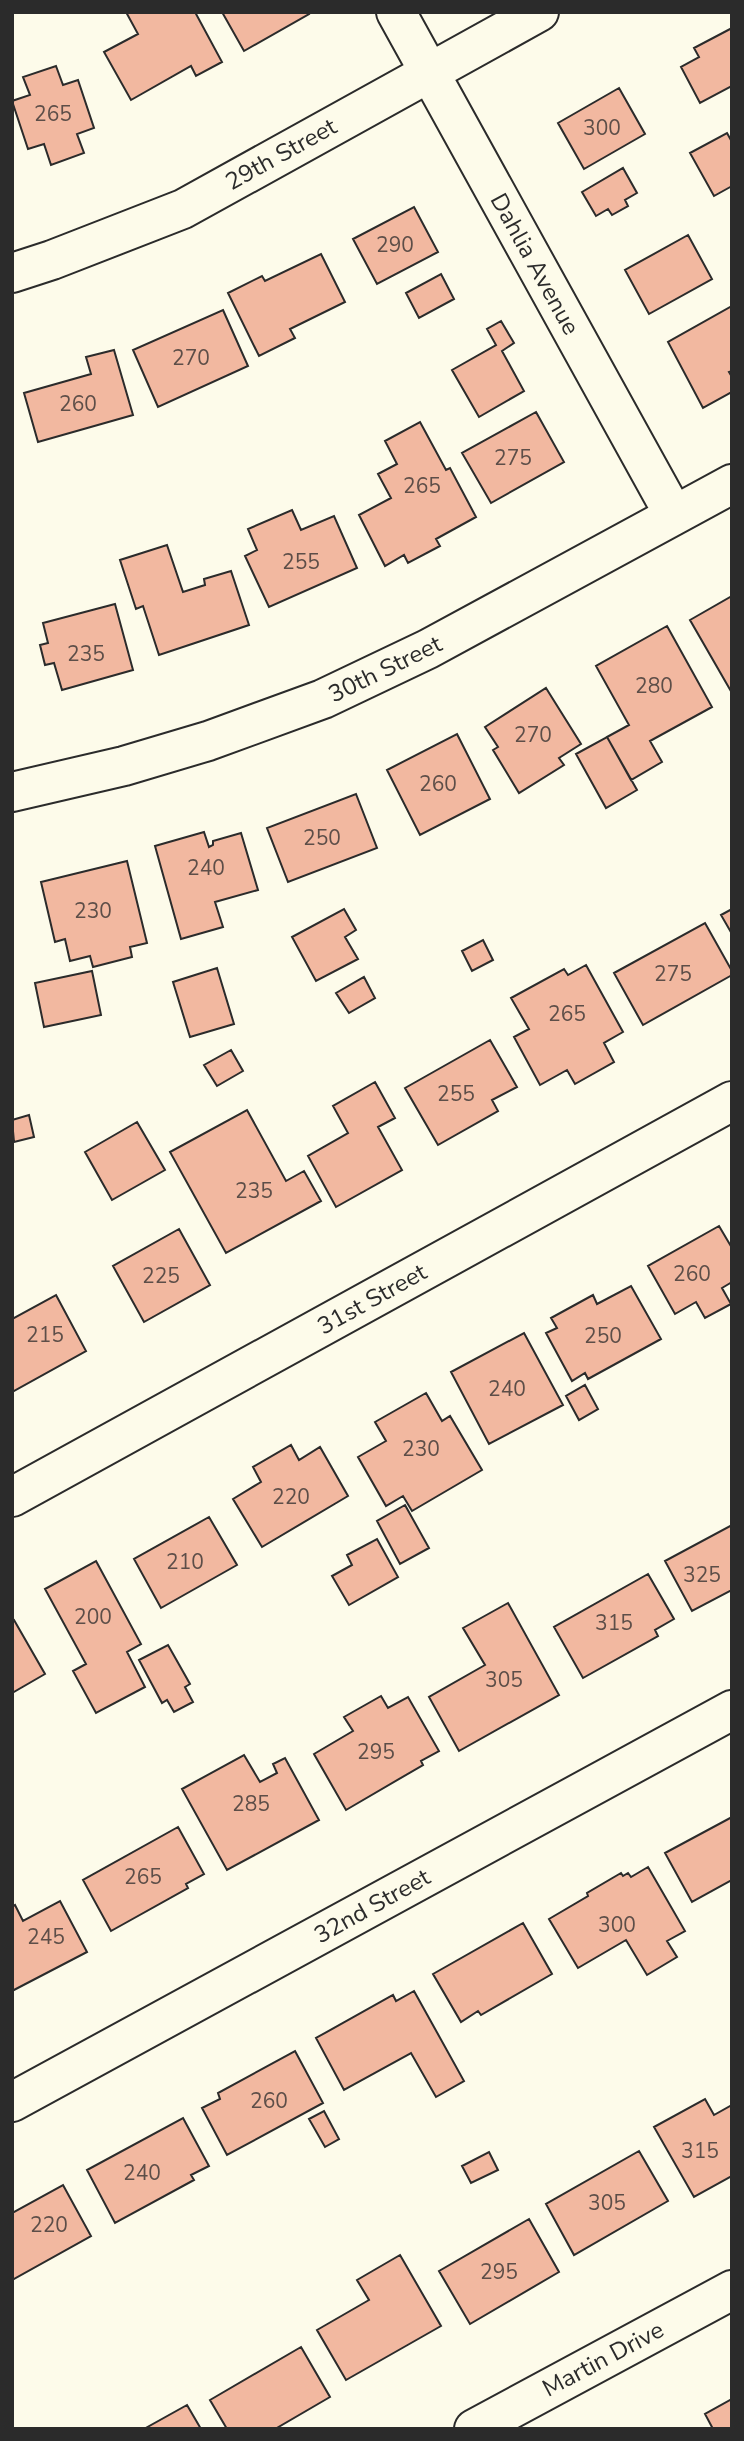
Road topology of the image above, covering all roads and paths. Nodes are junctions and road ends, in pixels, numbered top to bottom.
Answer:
1 (396, 12) edge
2 (539, 12) edge
3 (429, 73) junction
4 (12, 273) edge
5 (732, 484) edge
6 (674, 515) junction
7 (12, 792) edge
8 (732, 1101) edge
9 (12, 1497) edge
10 (732, 1710) edge
11 (12, 2102) edge
12 (732, 2290) edge
13 (474, 2429) edge

1 - 3 street, Dahlia Avenue
2 - 3 street, 29th Street
3 - 4 street, 29th Street
3 - 6 street, Dahlia Avenue
5 - 6 street, 30th Street
6 - 7 street, 30th Street
8 - 9 street, 31st Street
10 - 11 street, 32nd Street
12 - 13 street, Martin Drive

